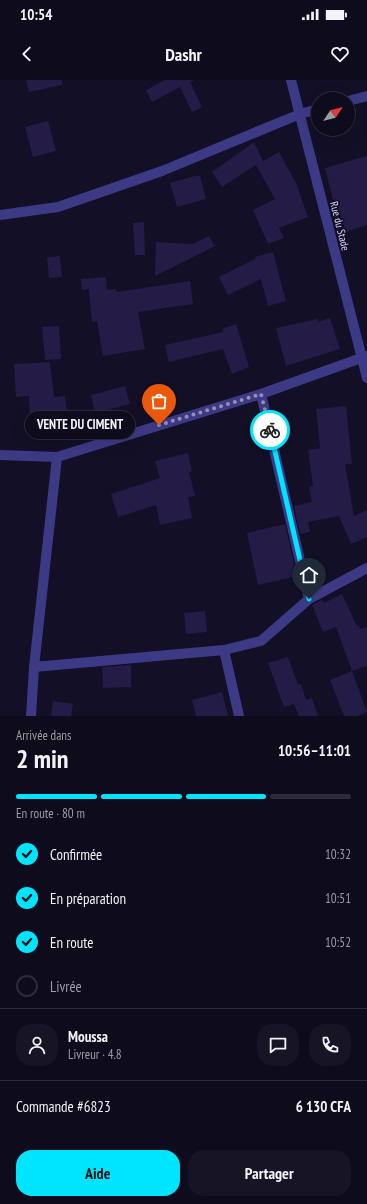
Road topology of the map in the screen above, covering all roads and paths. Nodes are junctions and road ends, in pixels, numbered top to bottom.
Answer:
1 (291, 80) edge
2 (367, 96) edge
3 (355, 99) edge
4 (311, 111) edge
5 (300, 114) junction
6 (0, 215) edge
7 (364, 357) edge
8 (367, 378) edge
9 (261, 394) junction
10 (0, 455) edge
11 (57, 456) junction
12 (367, 568) edge
13 (309, 599) junction
14 (224, 650) junction
15 (34, 667) junction
16 (31, 716) edge
17 (239, 716) edge

1 - 5 street, Rue du Stade
2 - 3 street
4 - 5 street
5 - 6 street
5 - 7 street, Rue du Stade
7 - 8 street, Rue du Stade
7 - 9 street
9 - 11 street
9 - 13 street
10 - 11 street
11 - 15 street
12 - 13 street
13 - 14 street
14 - 15 street
14 - 17 street
15 - 16 street

